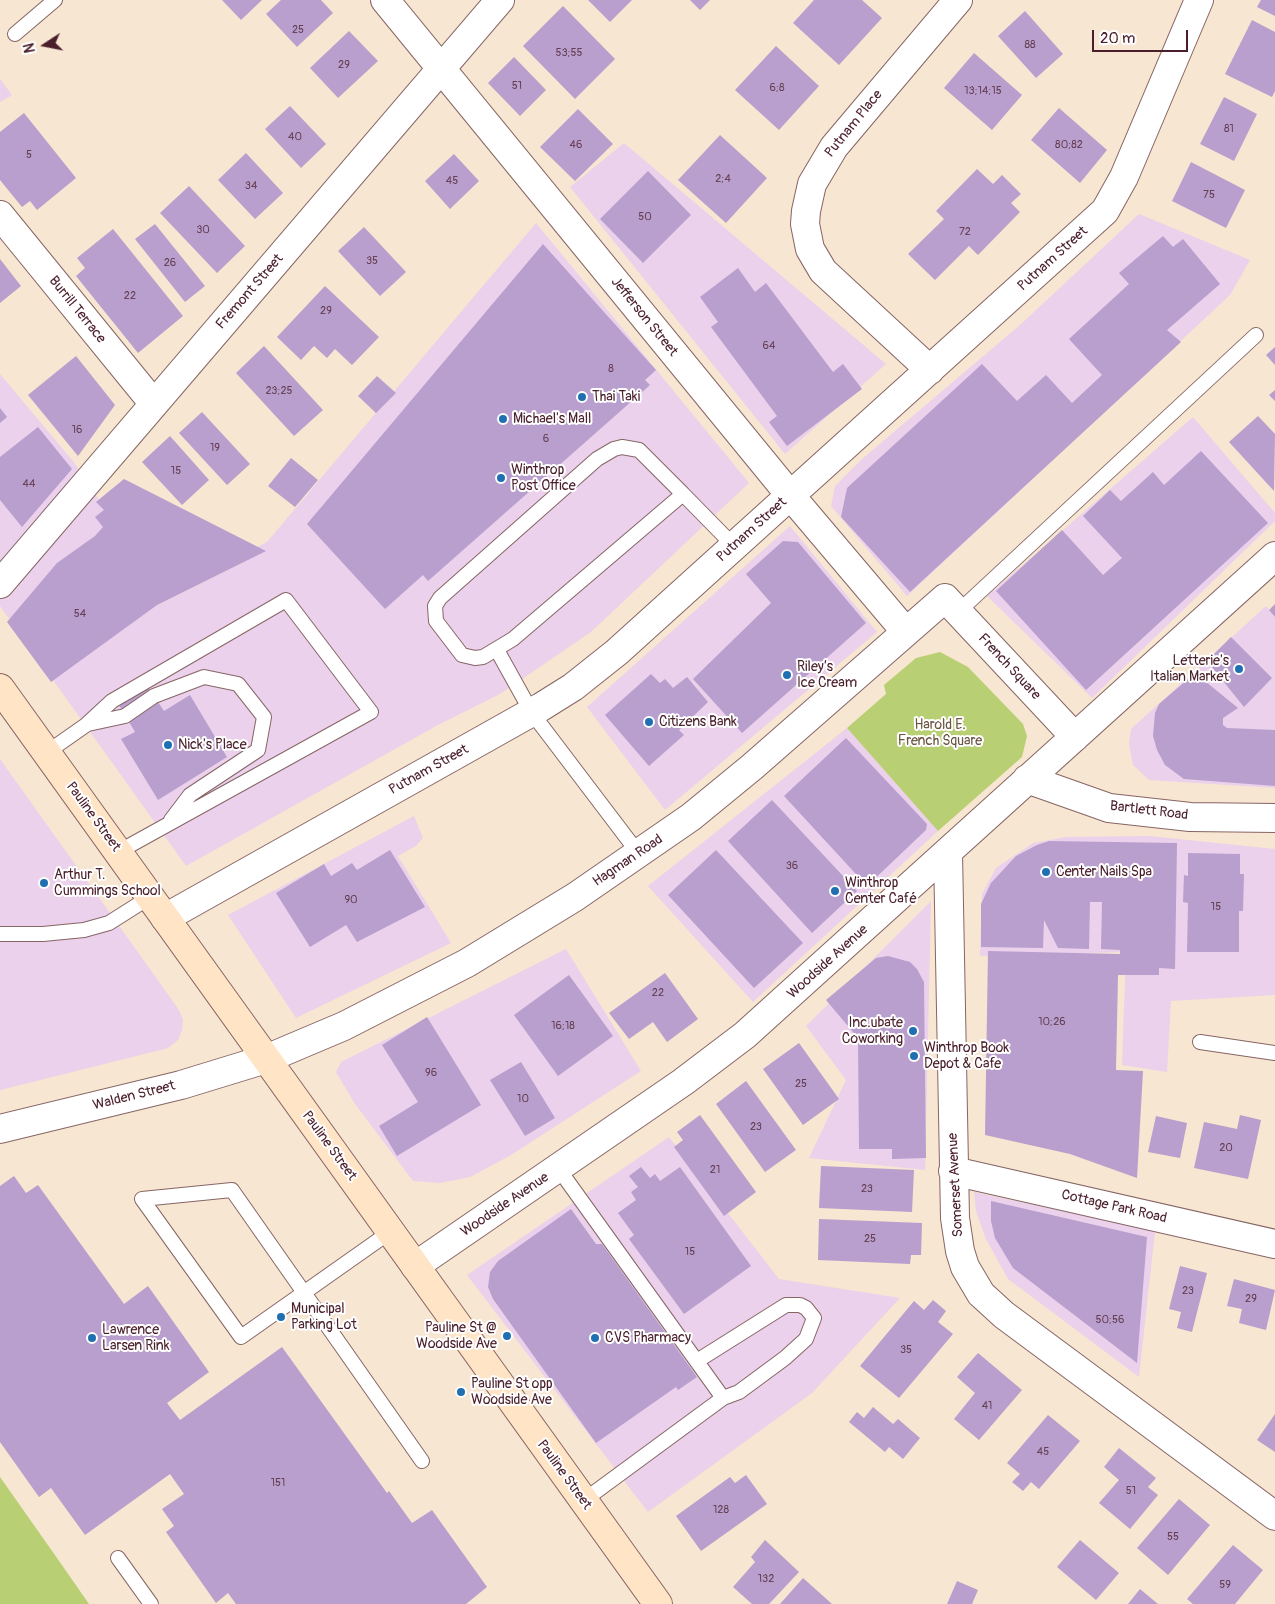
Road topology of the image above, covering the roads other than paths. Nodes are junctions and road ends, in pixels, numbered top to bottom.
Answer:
1 (55, 0) edge
2 (385, 0) edge
3 (500, 0) edge
4 (958, 0) edge
5 (1198, 0) edge
6 (15, 34) dead end
7 (442, 68) junction
8 (0, 215) edge
9 (1256, 336) dead end
10 (930, 370) junction
11 (154, 404) junction
12 (682, 494) junction
13 (790, 495) junction
14 (734, 546) junction
15 (1275, 556) edge
16 (0, 584) edge
17 (951, 605) junction
18 (906, 632) junction
19 (497, 650) junction
20 (0, 688) edge
21 (532, 713) junction
22 (86, 725) junction
23 (1075, 737) junction
24 (46, 753) junction
25 (1027, 779) junction
26 (1275, 818) edge
27 (168, 824) junction
28 (118, 852) junction
29 (948, 853) junction
30 (639, 854) junction
31 (158, 907) junction
32 (0, 934) edge
33 (1200, 1042) dead end
34 (1275, 1053) edge
35 (266, 1059) junction
36 (0, 1128) edge
37 (558, 1168) junction
38 (953, 1171) junction
39 (390, 1232) junction
40 (1275, 1244) edge
41 (415, 1266) junction
42 (305, 1294) junction
43 (697, 1362) junction
44 (723, 1398) junction
45 (422, 1461) dead end
46 (583, 1501) junction
47 (1275, 1516) edge
48 (118, 1558) dead end
49 (151, 1604) edge
50 (658, 1604) edge

1 - 6 lane
2 - 7 street, Jefferson Street
3 - 7 street, Fremont Street
4 - 10 street, Putnam Place
5 - 10 street, Putnam Street
7 - 11 street, Fremont Street
7 - 13 street, Jefferson Street
8 - 11 street, Burrill Terrace
9 - 17 lane
10 - 13 street, Putnam Street
11 - 16 street, Fremont Street
12 - 14 lane
12 - 19 lane
12 - 19 lane
13 - 14 street, Putnam Street
13 - 18 street, Jefferson Street
14 - 21 street, Putnam Street
15 - 23 street, Woodside Avenue
17 - 18 street, Hagman Road
17 - 23 street, French Square
18 - 30 street, Hagman Road
19 - 21 lane
20 - 24 main road, Pauline Street
21 - 30 lane
21 - 31 street, Putnam Street
22 - 24 lane
22 - 27 lane
22 - 27 lane
23 - 25 street, Woodside Avenue
24 - 28 main road, Pauline Street
25 - 26 street, Bartlett Road
25 - 29 street, Woodside Avenue
27 - 28 lane
28 - 31 main road, Pauline Street
29 - 37 street, Woodside Avenue
29 - 38 street, Somerset Avenue
30 - 35 street, Hagman Road
31 - 32 lane
31 - 35 main road, Pauline Street
33 - 34 lane
35 - 36 street, Walden Street
35 - 39 main road, Pauline Street
37 - 41 street, Woodside Avenue
37 - 43 lane
38 - 40 street, Cottage Park Road
38 - 47 street, Somerset Avenue
39 - 41 main road, Pauline Street
39 - 42 lane
41 - 46 main road, Pauline Street
42 - 42 lane
42 - 45 lane
43 - 44 lane
43 - 44 lane
44 - 46 lane
46 - 50 main road, Pauline Street
48 - 49 lane

